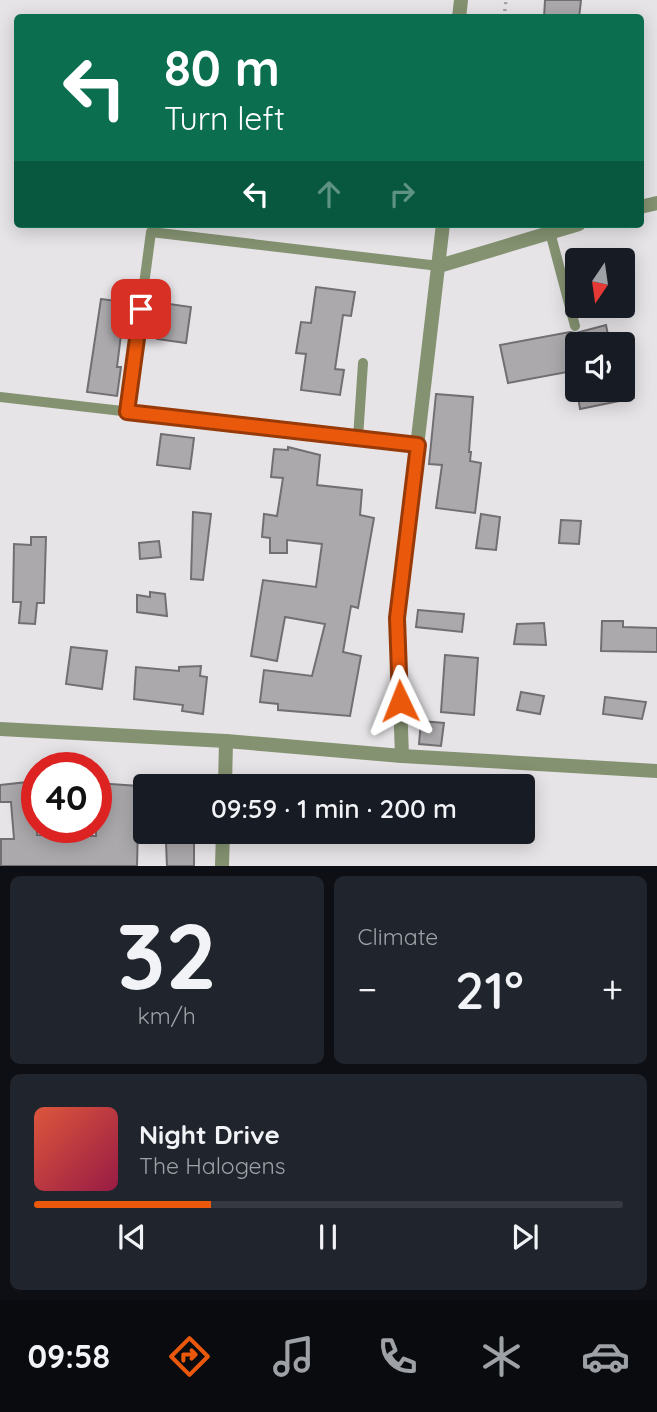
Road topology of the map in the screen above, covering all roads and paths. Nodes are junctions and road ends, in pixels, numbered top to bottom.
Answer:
1 (443, 228) edge
2 (564, 228) edge
3 (550, 232) junction
4 (439, 266) junction
5 (575, 326) dead end
6 (363, 363) dead end
7 (0, 397) edge
8 (127, 412) junction
9 (358, 438) junction
10 (418, 445) junction
11 (0, 729) edge
12 (226, 741) junction
13 (402, 757) junction
14 (657, 771) edge
15 (225, 774) edge
16 (223, 844) edge
17 (222, 866) edge

1 - 4 street
2 - 3 street
3 - 4 street
3 - 5 lane
4 - 8 lane
4 - 10 street
6 - 9 lane
7 - 8 lane
8 - 9 lane
9 - 10 lane
10 - 13 street
11 - 12 street
12 - 13 street
12 - 15 street
13 - 14 street
16 - 17 street

